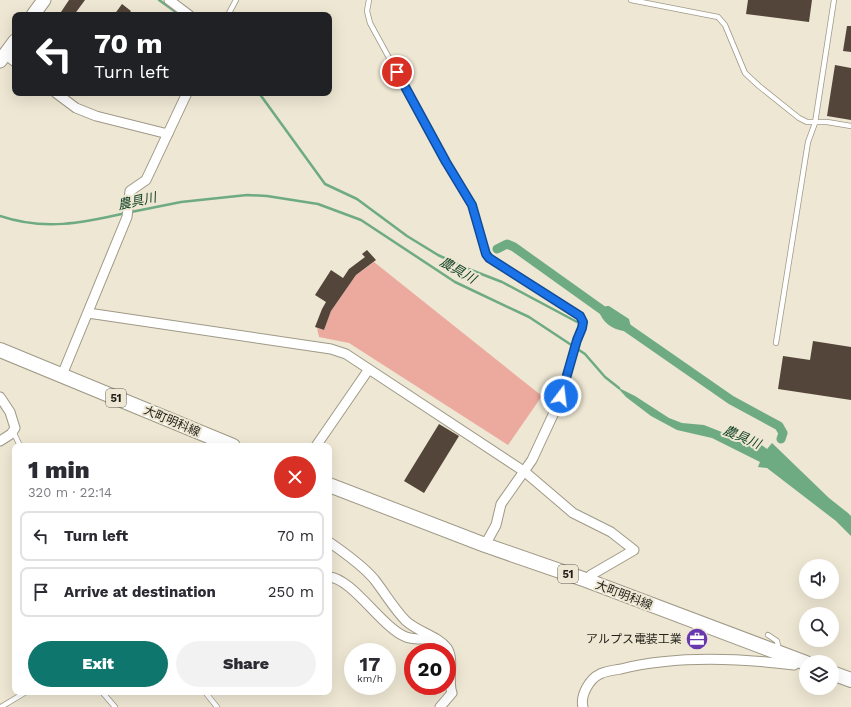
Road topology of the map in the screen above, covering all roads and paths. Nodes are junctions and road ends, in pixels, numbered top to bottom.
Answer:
1 (44, 0) edge
2 (169, 0) edge
3 (236, 0) edge
4 (368, 0) edge
5 (631, 0) edge
6 (834, 0) edge
7 (35, 12) edge
8 (185, 12) edge
9 (230, 12) edge
10 (12, 47) edge
11 (7, 59) edge
12 (60, 96) edge
13 (186, 96) edge
14 (815, 123) junction
15 (851, 126) edge
16 (168, 134) junction
17 (88, 313) junction
18 (776, 343) dead end
19 (0, 350) edge
20 (369, 369) junction
21 (62, 375) junction
22 (0, 397) edge
23 (558, 404) joint
24 (3, 406) edge
25 (13, 431) junction
26 (0, 441) edge
27 (19, 443) edge
28 (226, 443) edge
29 (318, 443) edge
30 (525, 472) junction
31 (332, 486) edge
32 (332, 544) edge
33 (485, 545) junction
34 (332, 577) edge
35 (586, 580) junction
36 (768, 635) dead end
37 (436, 639) junction
38 (775, 651) junction
39 (799, 661) edge
40 (799, 663) edge
41 (839, 675) edge
42 (851, 680) edge
43 (21, 695) edge
44 (105, 695) edge
45 (207, 695) edge
46 (1, 707) edge
47 (115, 707) edge
48 (217, 707) edge
49 (440, 707) edge
50 (583, 707) edge

1 - 7 street
2 - 8 street
3 - 9 lane
4 - 23 lane
5 - 14 lane
6 - 14 lane
10 - 11 street
12 - 16 street
13 - 16 street
14 - 15 lane
14 - 18 lane
16 - 17 street
17 - 20 street
17 - 21 street
19 - 21 main road, 大町明科線 / 51
20 - 29 street
20 - 30 street
21 - 28 main road, 大町明科線 / 51
22 - 24 street
23 - 30 street
24 - 25 street
25 - 26 street
25 - 27 lane
30 - 33 street
30 - 35 street
31 - 33 main road, 大町明科線 / 51
32 - 37 street
33 - 35 main road, 大町明科線 / 51
34 - 37 street
35 - 38 main road, 大町明科線 / 51
36 - 38 lane
37 - 49 street
38 - 39 main road, 大町明科線 / 51
40 - 50 street
41 - 42 main road
43 - 46 lane
44 - 47 lane
45 - 48 lane

